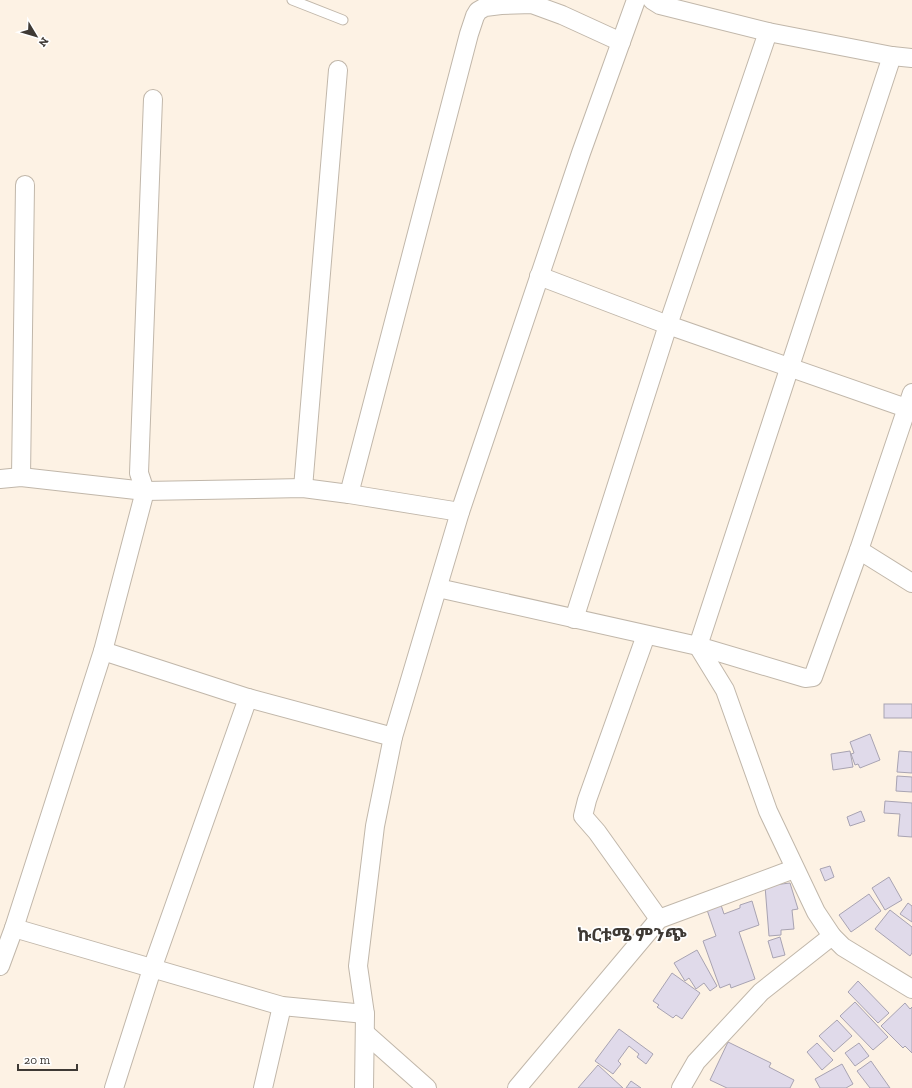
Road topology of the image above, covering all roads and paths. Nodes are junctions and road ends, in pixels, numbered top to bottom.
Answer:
1 (292, 0) edge
2 (636, 0) edge
3 (652, 0) edge
4 (343, 20) dead end
5 (768, 32) junction
6 (621, 42) junction
7 (892, 56) junction
8 (912, 58) edge
9 (338, 70) dead end
10 (153, 99) dead end
11 (25, 185) dead end
12 (539, 276) junction
13 (668, 325) junction
14 (789, 367) junction
15 (910, 404) edge
16 (21, 477) junction
17 (0, 479) edge
18 (303, 488) junction
19 (145, 491) junction
20 (349, 494) junction
21 (460, 512) junction
22 (859, 550) junction
23 (912, 583) edge
24 (438, 588) junction
25 (574, 619) junction
26 (646, 635) junction
27 (698, 646) junction
28 (103, 651) junction
29 (248, 698) junction
30 (393, 737) junction
31 (794, 869) junction
32 (659, 919) junction
33 (14, 928) junction
34 (832, 936) junction
35 (0, 966) edge
36 (152, 969) junction
37 (912, 990) edge
38 (282, 1006) junction
39 (365, 1014) junction
40 (365, 1033) junction
41 (114, 1088) edge
42 (263, 1088) edge
43 (364, 1088) edge
44 (428, 1088) edge
45 (517, 1088) edge
46 (681, 1088) edge

1 - 4 lane
2 - 6 street
3 - 5 street
5 - 7 street
5 - 13 street
6 - 12 street
6 - 20 street
7 - 8 street
7 - 14 street
9 - 18 street
10 - 19 street
11 - 16 street
12 - 13 street
12 - 21 street
13 - 14 street
13 - 25 street
14 - 15 street
14 - 27 street
15 - 22 street
16 - 17 street
16 - 19 street
18 - 19 street
18 - 20 street
19 - 28 street
20 - 21 street
21 - 24 street
22 - 23 street
22 - 27 street
24 - 25 street
24 - 30 street
25 - 26 street
26 - 27 street
26 - 32 street
27 - 31 street
28 - 29 street
28 - 33 street
29 - 30 street
29 - 36 street
30 - 39 street
31 - 32 street
31 - 34 street
32 - 45 street
33 - 35 street
33 - 36 street
34 - 37 street
34 - 46 street
36 - 38 street
36 - 41 street
38 - 39 street
38 - 42 street
39 - 40 street
40 - 43 street
40 - 44 street

